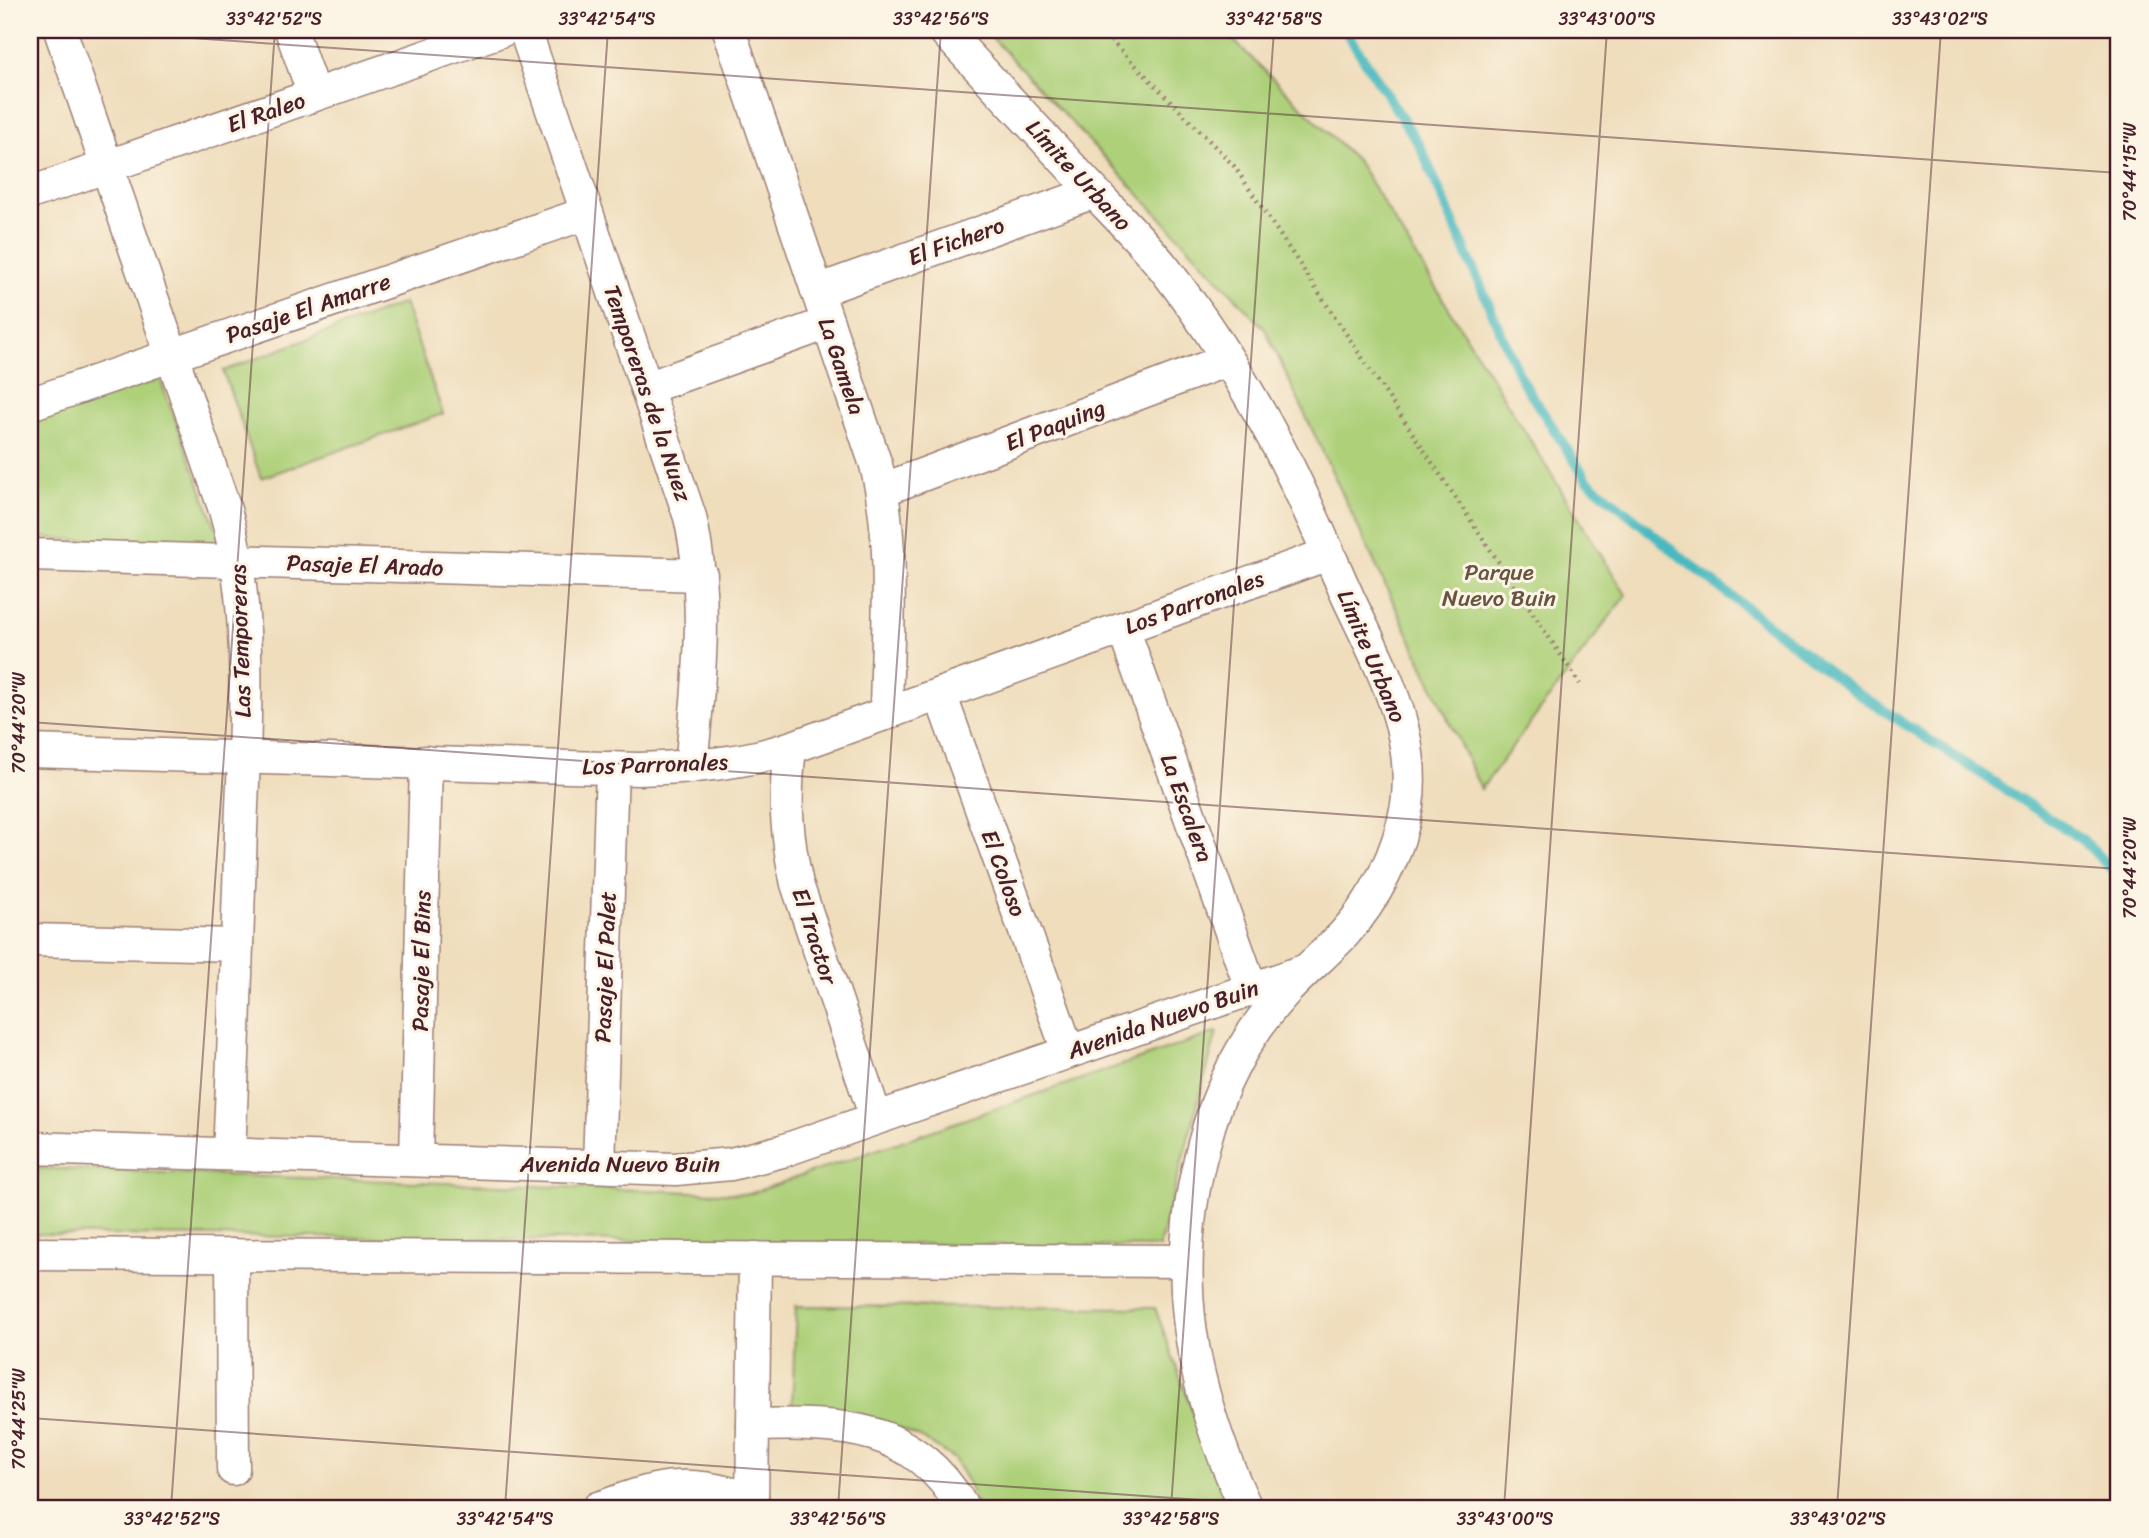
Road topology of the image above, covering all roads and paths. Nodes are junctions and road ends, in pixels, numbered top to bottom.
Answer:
1 (60, 30) edge
2 (291, 30) edge
3 (503, 30) edge
4 (525, 30) edge
5 (729, 30) edge
6 (944, 30) edge
7 (1101, 30) edge
8 (314, 95) junction
9 (107, 167) junction
10 (1094, 192) junction
11 (30, 193) edge
12 (587, 213) junction
13 (817, 291) junction
14 (828, 323) junction
15 (172, 355) junction
16 (1227, 360) junction
17 (646, 388) junction
18 (30, 404) edge
19 (882, 491) junction
20 (1328, 554) junction
21 (30, 555) edge
22 (238, 562) junction
23 (701, 576) junction
24 (1123, 628) junction
25 (1580, 684) dead end
26 (940, 694) junction
27 (886, 714) junction
28 (790, 748) junction
29 (30, 751) edge
30 (243, 757) junction
31 (426, 762) junction
32 (691, 767) junction
33 (612, 768) junction
34 (30, 940) edge
35 (237, 946) junction
36 (1305, 971) junction
37 (1251, 988) junction
38 (1068, 1051) junction
39 (876, 1118) junction
40 (30, 1149) edge
41 (229, 1154) junction
42 (416, 1160) junction
43 (599, 1166) junction
44 (30, 1254) edge
45 (232, 1255) junction
46 (755, 1258) junction
47 (1185, 1261) junction
48 (753, 1424) junction
49 (233, 1469) dead end
50 (752, 1503) edge
51 (598, 1508) edge
52 (963, 1508) edge
53 (1246, 1508) edge

1 - 9 street, Las Temporeras
2 - 8 street
3 - 8 street, El Raleo
4 - 12 street, Temporeras de la Nuez
5 - 13 street, La Gamela
6 - 10 street, Límite Urbano
7 - 25 path
8 - 9 street, El Raleo
9 - 11 street, El Raleo
9 - 15 street, Las Temporeras
10 - 13 street, El Fichero
10 - 16 street, Límite Urbano
12 - 15 street, Pasaje El Amarre
12 - 17 street, Temporeras de la Nuez
13 - 14 street, La Gamela
14 - 17 street
14 - 19 street, La Gamela
15 - 18 street, Pasaje El Amarre
15 - 22 street, Las Temporeras
16 - 19 street, El Paquing
16 - 20 street, Límite Urbano
17 - 23 street, Temporeras de la Nuez
19 - 27 street, La Gamela
20 - 24 street, Los Parronales
20 - 36 street, Límite Urbano
21 - 22 street, Pasaje El Arado
22 - 23 street, Pasaje El Arado
22 - 30 street, Las Temporeras
23 - 32 street, Temporeras de la Nuez
24 - 26 street, Los Parronales
24 - 37 street, La Escalera
26 - 27 street, Los Parronales
26 - 38 street, El Coloso
27 - 28 street, Los Parronales
28 - 32 street, Los Parronales
28 - 39 street, El Tractor
29 - 30 street, Los Parronales
30 - 31 street, Los Parronales
30 - 35 street, Las Temporeras
31 - 33 street, Los Parronales
31 - 42 street, Pasaje El Bins
32 - 33 street, Los Parronales
33 - 43 street, Pasaje El Palet
34 - 35 street
35 - 41 street, Las Temporeras
36 - 37 street, Avenida Nuevo Buin
36 - 47 street, Límite Urbano
37 - 38 street, Avenida Nuevo Buin
38 - 39 street, Avenida Nuevo Buin
39 - 43 street, Avenida Nuevo Buin
40 - 41 street, Avenida Nuevo Buin
41 - 42 street, Avenida Nuevo Buin
42 - 43 street, Avenida Nuevo Buin
44 - 45 street
45 - 46 street
45 - 49 street
46 - 47 street
46 - 48 street
47 - 53 street, Límite Urbano
48 - 50 street
48 - 52 street
50 - 51 street

